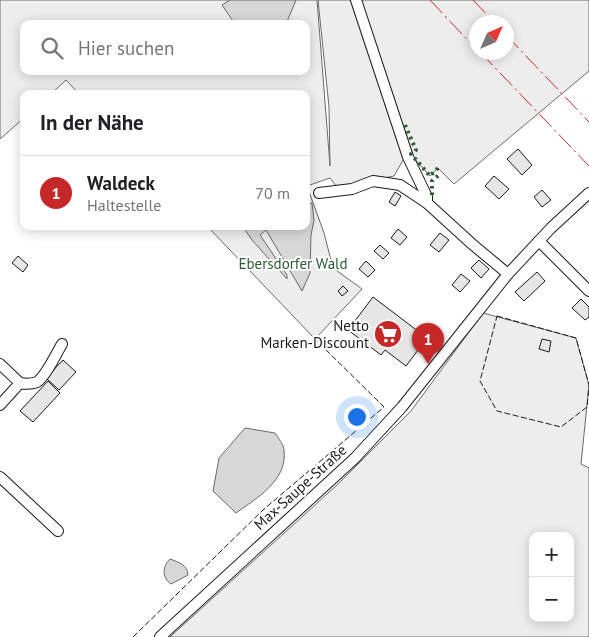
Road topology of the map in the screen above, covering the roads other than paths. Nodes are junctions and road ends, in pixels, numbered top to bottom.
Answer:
1 (356, 0) edge
2 (320, 193) dead end
3 (589, 193) edge
4 (427, 202) junction
5 (539, 241) junction
6 (508, 274) junction
7 (589, 291) edge
8 (62, 344) dead end
9 (0, 364) edge
10 (20, 383) junction
11 (0, 405) edge
12 (0, 477) edge
13 (58, 531) dead end
14 (160, 637) edge

1 - 4 street
2 - 4 street
3 - 5 street, Max-Saupe-Straße
4 - 6 street
5 - 6 street, Max-Saupe-Straße
5 - 7 street
6 - 14 street, Max-Saupe-Straße
8 - 10 street
9 - 10 street
10 - 11 street
12 - 13 street

